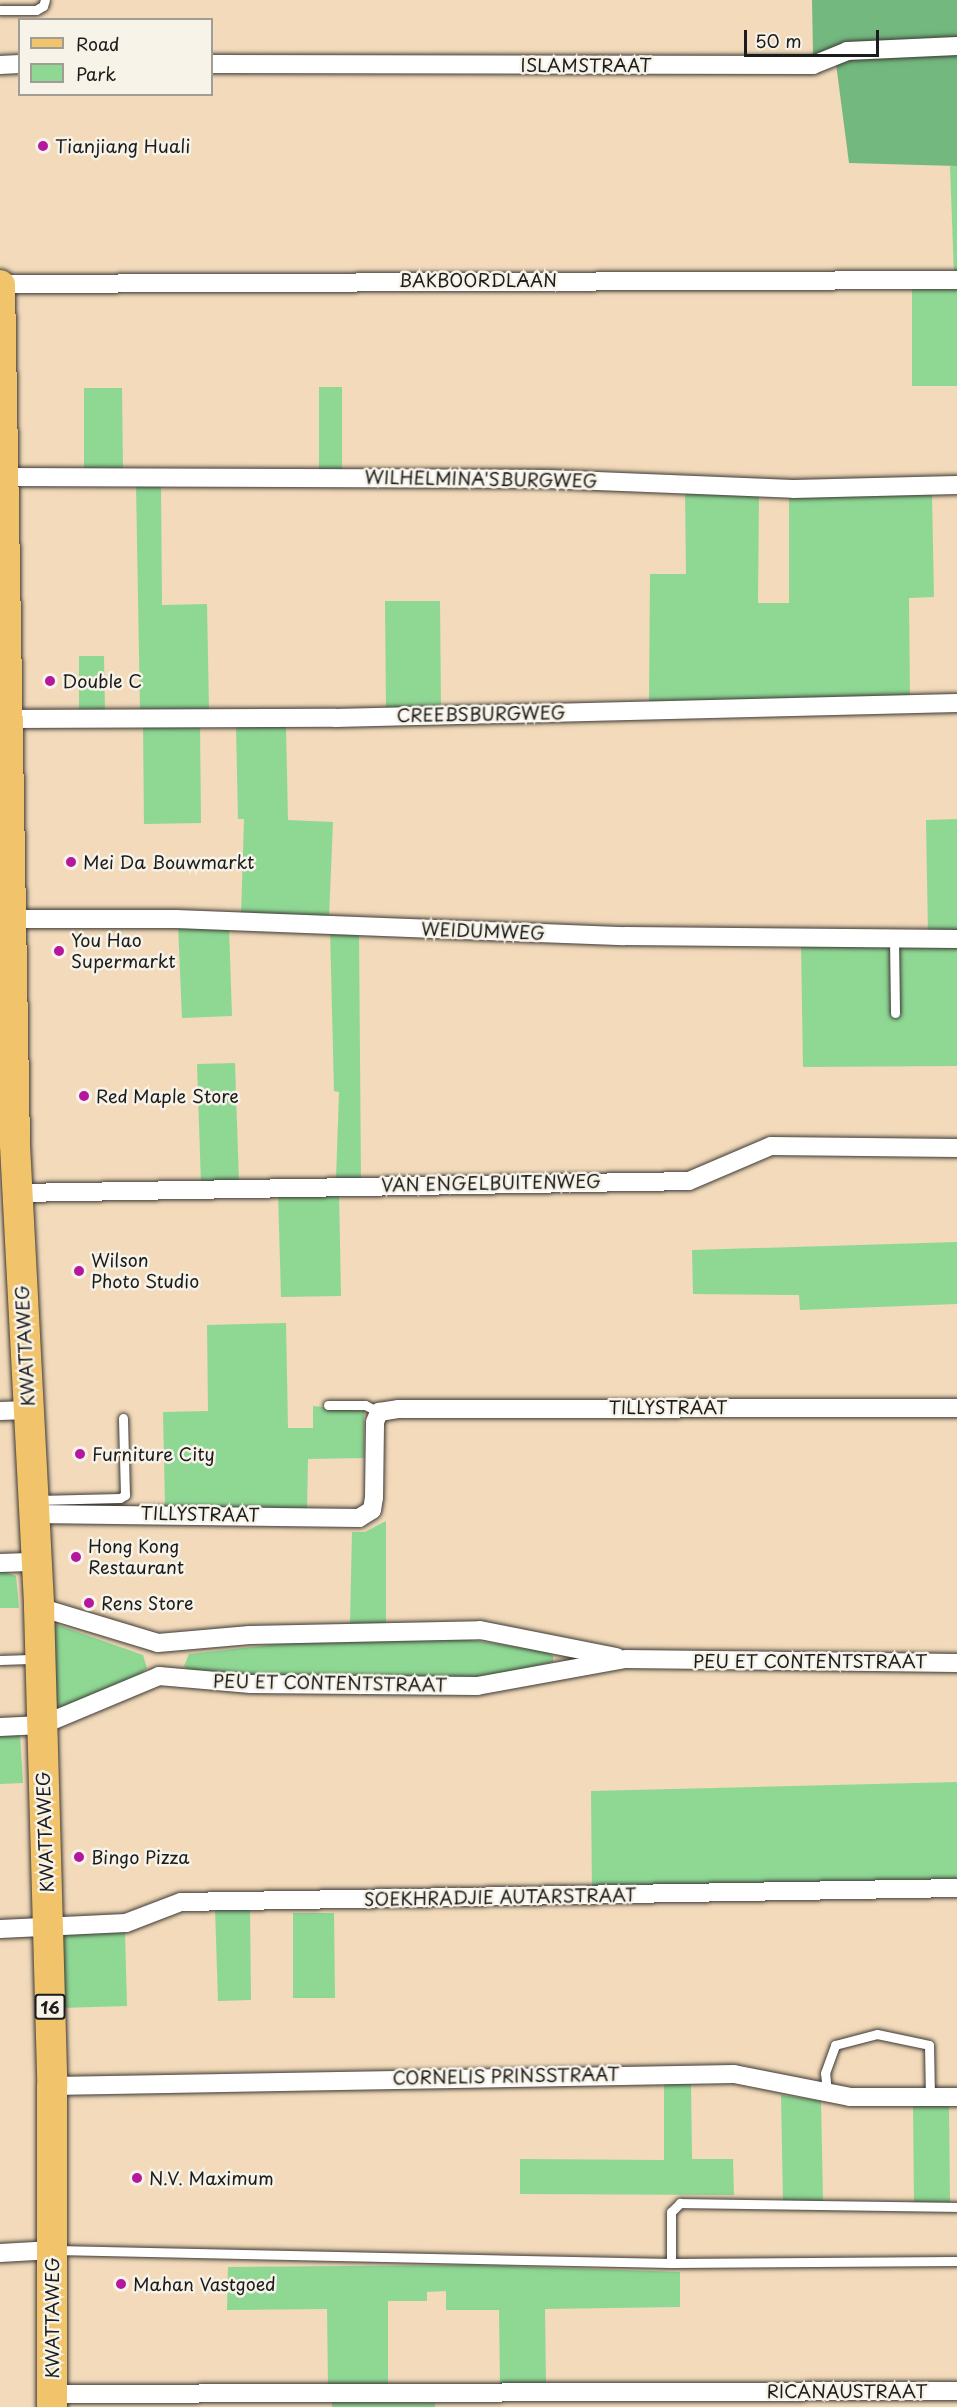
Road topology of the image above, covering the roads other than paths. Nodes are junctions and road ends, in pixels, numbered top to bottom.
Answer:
1 (45, 0) edge
2 (0, 10) edge
3 (957, 46) edge
4 (18, 64) edge
5 (213, 64) edge
6 (0, 65) edge
7 (957, 280) edge
8 (0, 284) edge
9 (5, 477) junction
10 (957, 485) edge
11 (3, 556) edge
12 (3, 613) edge
13 (957, 703) edge
14 (6, 719) junction
15 (3, 803) edge
16 (4, 862) edge
17 (10, 919) junction
18 (894, 939) junction
19 (957, 939) edge
20 (5, 972) edge
21 (895, 1012) dead end
22 (7, 1145) edge
23 (957, 1148) edge
24 (18, 1193) junction
25 (328, 1405) dead end
26 (957, 1408) edge
27 (14, 1410) edge
28 (379, 1412) junction
29 (123, 1418) dead end
30 (33, 1507) junction
31 (36, 1562) junction
32 (0, 1563) edge
33 (39, 1607) junction
34 (158, 1643) junction
35 (40, 1659) junction
36 (626, 1659) junction
37 (0, 1660) edge
38 (957, 1663) edge
39 (159, 1676) junction
40 (42, 1725) junction
41 (0, 1727) edge
42 (957, 1888) edge
43 (48, 1927) junction
44 (0, 1929) edge
45 (52, 2086) junction
46 (827, 2094) junction
47 (930, 2097) junction
48 (957, 2097) edge
49 (957, 2207) edge
50 (53, 2250) junction
51 (0, 2253) edge
52 (957, 2261) edge
53 (671, 2263) junction
54 (957, 2391) edge
55 (52, 2400) edge

1 - 2 lane
3 - 5 street, ISLAMSTRAAT
4 - 6 street
7 - 8 street, BAKBOORDLAAN
8 - 9 main road, KWATTAWEG / 16
9 - 10 street, WILHELMINA'SBURGWEG
9 - 11 main road, KWATTAWEG / 16
11 - 12 main road, KWATTAWEG / 16
12 - 14 main road, KWATTAWEG / 16
13 - 14 street, CREEBSBURGWEG
14 - 15 main road, KWATTAWEG / 16
15 - 16 main road, KWATTAWEG / 16
16 - 17 main road, KWATTAWEG / 16
17 - 18 street, WEIDUMWEG
17 - 20 main road, KWATTAWEG / 16
18 - 19 street, WEIDUMWEG
18 - 21 lane
20 - 22 main road, KWATTAWEG / 16
22 - 24 main road, KWATTAWEG / 16
23 - 24 street, VAN ENGELBUITENWEG
24 - 27 main road, KWATTAWEG / 16
25 - 28 lane, TILLYSTRAAT
26 - 28 street, TILLYSTRAAT
27 - 30 main road, KWATTAWEG / 16
28 - 30 street, TILLYSTRAAT
29 - 30 lane
30 - 31 main road, KWATTAWEG / 16
31 - 32 street
31 - 33 main road, KWATTAWEG / 16
33 - 34 street, PEU ET CONTENTSTRAAT
33 - 35 main road, KWATTAWEG / 16
34 - 36 street, PEU ET CONTENTSTRAAT
34 - 39 street
35 - 37 lane
35 - 40 main road, KWATTAWEG / 16
36 - 38 street, PEU ET CONTENTSTRAAT
36 - 39 street, PEU ET CONTENTSTRAAT
39 - 40 street, PEU ET CONTENTSTRAAT
40 - 41 street, PEU ET CONTENTSTRAAT
40 - 43 main road, KWATTAWEG / 16
42 - 43 street, SOEKHRADJIE AUTARSTRAAT
43 - 44 street, SOEKHRADJIE AUTARSTRAAT
43 - 45 main road, KWATTAWEG / 16
45 - 46 street, CORNELIS PRINSSTRAAT
45 - 50 main road, KWATTAWEG / 16
46 - 47 street, CORNELIS PRINSSTRAAT
46 - 47 lane
47 - 48 street, CORNELIS PRINSSTRAAT
49 - 53 lane
50 - 51 street
50 - 53 lane
50 - 55 main road, KWATTAWEG / 16
52 - 53 lane
54 - 55 street, RICANAUSTRAAT

